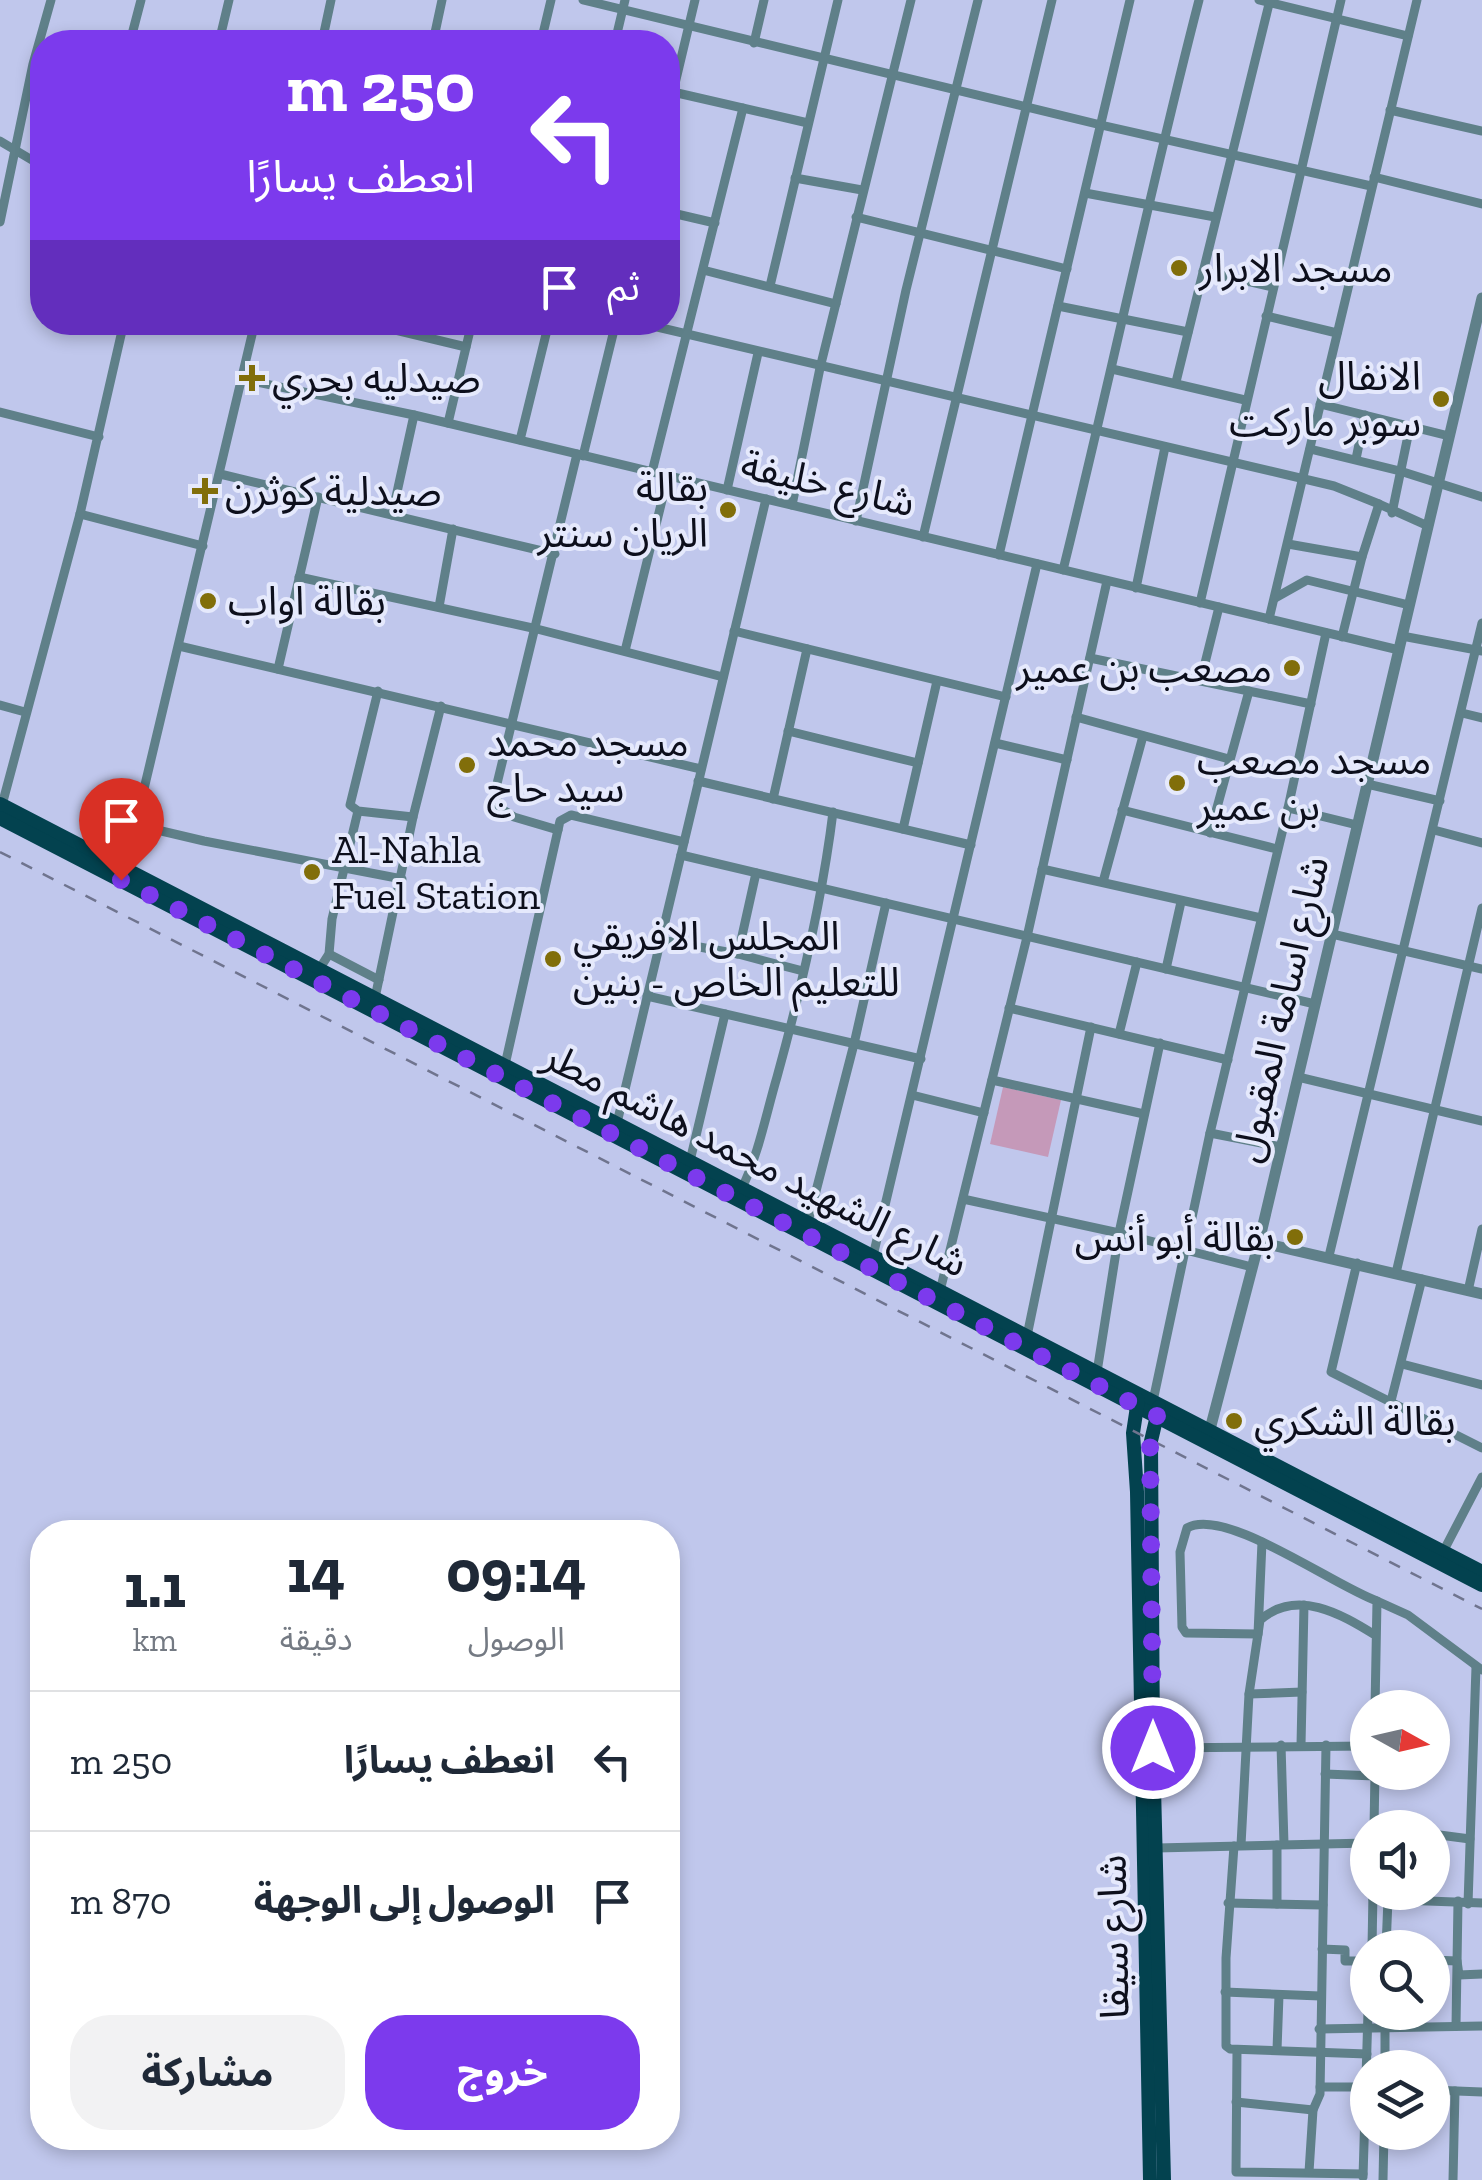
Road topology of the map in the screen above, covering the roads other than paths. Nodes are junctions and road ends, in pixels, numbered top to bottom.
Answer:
1 (51, 0) edge
2 (141, 0) edge
3 (229, 0) edge
4 (331, 0) edge
5 (442, 0) edge
6 (551, 0) edge
7 (583, 0) edge
8 (695, 0) edge
9 (764, 0) edge
10 (838, 0) edge
11 (911, 0) edge
12 (978, 0) edge
13 (1052, 0) edge
14 (1130, 0) edge
15 (1199, 0) edge
16 (1341, 0) edge
17 (1417, 0) edge
18 (1266, 1) edge
19 (624, 4) edge
20 (1337, 19) junction
21 (689, 25) junction
22 (43, 30) edge
23 (133, 30) edge
24 (222, 30) edge
25 (325, 30) edge
26 (436, 30) edge
27 (543, 30) edge
28 (618, 30) edge
29 (1408, 36) junction
30 (754, 43) junction
31 (824, 58) junction
32 (680, 63) edge
33 (893, 74) junction
34 (30, 79) edge
35 (957, 90) junction
36 (680, 94) edge
37 (1026, 106) junction
38 (744, 108) junction
39 (1390, 110) junction
40 (808, 123) junction
41 (1101, 125) junction
42 (1482, 131) edge
43 (1163, 139) junction
44 (0, 140) edge
45 (16, 150) junction
46 (1234, 155) junction
47 (30, 159) edge
48 (1303, 171) junction
49 (795, 178) junction
50 (1372, 182) junction
51 (862, 190) junction
52 (1085, 193) junction
53 (1482, 204) edge
54 (1149, 206) junction
55 (680, 215) edge
56 (856, 217) junction
57 (1215, 217) junction
58 (0, 222) edge
59 (715, 224) junction
60 (921, 233) junction
61 (992, 250) junction
62 (1067, 269) junction
63 (703, 270) junction
64 (1203, 271) junction
65 (770, 286) junction
66 (1273, 287) junction
67 (1482, 298) edge
68 (836, 304) junction
69 (1058, 306) junction
70 (1266, 316) junction
71 (1480, 318) edge
72 (1123, 320) junction
73 (680, 332) edge
74 (1188, 332) junction
75 (1337, 332) junction
76 (687, 334) junction
77 (121, 335) edge
78 (253, 335) edge
79 (416, 335) edge
80 (469, 335) edge
81 (546, 335) edge
82 (612, 335) edge
83 (466, 347) junction
84 (758, 352) junction
85 (820, 368) junction
86 (1112, 369) junction
87 (242, 379) junction
88 (885, 381) junction
89 (1176, 382) junction
90 (956, 398) junction
91 (1245, 400) junction
92 (1320, 404) junction
93 (0, 412) edge
94 (414, 415) junction
95 (1365, 415) junction
96 (1032, 416) junction
97 (448, 423) junction
98 (1410, 426) junction
99 (1098, 432) junction
100 (1450, 436) junction
101 (98, 437) junction
102 (520, 440) junction
103 (1164, 447) junction
104 (1310, 449) junction
105 (580, 455) junction
106 (1356, 459) junction
107 (1233, 464) junction
108 (1400, 470) junction
109 (652, 472) junction
110 (220, 474) junction
111 (668, 476) junction
112 (1302, 480) junction
113 (1440, 485) junction
114 (726, 490) junction
115 (318, 496) junction
116 (1482, 497) edge
117 (766, 499) junction
118 (1379, 504) junction
119 (792, 506) junction
120 (1392, 512) junction
121 (80, 514) junction
122 (392, 516) junction
123 (856, 520) junction
124 (1428, 526) junction
125 (453, 529) junction
126 (922, 536) junction
127 (1288, 544) junction
128 (202, 546) junction
129 (555, 554) junction
130 (999, 555) junction
131 (1362, 557) junction
132 (1037, 564) junction
133 (1063, 570) junction
134 (299, 577) junction
135 (1107, 580) junction
136 (1136, 588) junction
137 (1354, 590) junction
138 (1274, 598) junction
139 (1200, 603) junction
140 (1410, 605) junction
141 (438, 606) junction
142 (1218, 607) junction
143 (1270, 619) junction
144 (1482, 623) edge
145 (536, 628) junction
146 (734, 631) junction
147 (1326, 633) junction
148 (1402, 636) junction
149 (1342, 637) junction
150 (179, 646) junction
151 (807, 649) junction
152 (1399, 650) junction
153 (625, 651) junction
154 (1479, 651) edge
155 (1090, 658) junction
156 (278, 669) junction
157 (723, 678) junction
158 (1200, 680) junction
159 (938, 681) junction
160 (378, 691) junction
161 (1249, 691) junction
162 (1006, 697) junction
163 (1311, 704) junction
164 (0, 705) edge
165 (441, 706) junction
166 (26, 712) junction
167 (1462, 714) junction
168 (1076, 717) junction
169 (1482, 718) edge
170 (512, 722) junction
171 (788, 732) junction
172 (1143, 736) junction
173 (995, 743) junction
174 (1229, 759) junction
175 (1067, 760) junction
176 (918, 763) junction
177 (701, 769) junction
178 (698, 781) junction
179 (1367, 784) junction
180 (772, 799) junction
181 (1440, 801) junction
182 (1288, 808) junction
183 (0, 809) edge
184 (1122, 810) junction
185 (358, 811) junction
186 (833, 812) junction
187 (413, 817) junction
188 (136, 825) junction
189 (1357, 826) junction
190 (903, 829) junction
191 (558, 830) junction
192 (1434, 830) junction
193 (1210, 833) junction
194 (684, 842) junction
195 (1482, 843) edge
196 (971, 845) junction
197 (1278, 849) junction
198 (681, 855) junction
199 (346, 868) junction
200 (1042, 869) junction
201 (756, 873) junction
202 (123, 875) junction
203 (402, 879) junction
204 (1102, 882) junction
205 (824, 889) junction
206 (1182, 902) junction
207 (886, 904) junction
208 (1482, 908) edge
209 (1262, 918) junction
210 (954, 919) junction
211 (1332, 934) junction
212 (1027, 936) junction
213 (660, 940) junction
214 (1404, 950) junction
215 (329, 954) junction
216 (738, 954) junction
217 (1136, 962) junction
218 (1467, 965) junction
219 (1482, 968) edge
220 (1166, 969) junction
221 (803, 971) junction
222 (317, 974) junction
223 (380, 980) junction
224 (1245, 988) junction
225 (647, 996) junction
226 (376, 998) junction
227 (1315, 1004) junction
228 (1010, 1008) junction
229 (725, 1014) junction
230 (1090, 1028) junction
231 (790, 1029) junction
232 (1119, 1034) junction
233 (1160, 1043) junction
234 (854, 1044) junction
235 (921, 1059) junction
236 (1228, 1060) junction
237 (505, 1065) junction
238 (1298, 1077) junction
239 (992, 1080) junction
240 (1367, 1093) junction
241 (912, 1095) junction
242 (1075, 1098) junction
243 (1435, 1109) junction
244 (984, 1113) junction
245 (1144, 1114) junction
246 (1482, 1121) edge
247 (617, 1123) junction
248 (1210, 1133) junction
249 (1281, 1147) junction
250 (690, 1161) junction
251 (742, 1188) junction
252 (963, 1199) junction
253 (1050, 1218) junction
254 (808, 1222) junction
255 (1482, 1229) edge
256 (1119, 1232) junction
257 (1259, 1242) junction
258 (1187, 1250) junction
259 (874, 1256) junction
260 (1329, 1256) junction
261 (1357, 1263) junction
262 (1252, 1268) junction
263 (1396, 1272) junction
264 (1422, 1279) junction
265 (940, 1291) junction
266 (1468, 1291) junction
267 (1482, 1294) edge
268 (1027, 1336) junction
269 (1402, 1364) junction
270 (1097, 1372) junction
271 (1482, 1385) edge
272 (1392, 1401) junction
273 (1149, 1404) junction
274 (1208, 1436) junction
275 (1482, 1448) edge
276 (1482, 1477) edge
277 (1262, 1542) junction
278 (1443, 1552) junction
279 (1482, 1572) edge
280 (1482, 1585) edge
281 (1377, 1601) junction
282 (1304, 1605) junction
283 (1258, 1634) junction
284 (1375, 1635) junction
285 (1479, 1669) edge
286 (1374, 1690) edge
287 (1302, 1692) junction
288 (1248, 1694) junction
289 (1281, 1745) junction
290 (1302, 1745) junction
291 (1326, 1745) junction
292 (1245, 1746) junction
293 (1350, 1746) edge
294 (1153, 1748) junction
295 (1325, 1774) junction
296 (1350, 1774) edge
297 (1477, 1780) edge
298 (1450, 1836) edge
299 (1470, 1839) junction
300 (1350, 1843) edge
301 (1324, 1844) junction
302 (1281, 1845) junction
303 (1237, 1846) junction
304 (1157, 1848) junction
305 (1228, 1902) junction
306 (1450, 1902) edge
307 (1463, 1902) junction
308 (1277, 1904) junction
309 (1482, 1904) edge
310 (1323, 1905) junction
311 (1322, 1950) junction
312 (1350, 1961) edge
313 (1450, 1961) edge
314 (1457, 1961) junction
315 (1482, 1974) edge
316 (1226, 1992) junction
317 (1279, 1995) junction
318 (1320, 1996) junction
319 (1450, 2026) edge
320 (1456, 2026) junction
321 (1482, 2026) edge
322 (1319, 2030) junction
323 (1350, 2030) edge
324 (1367, 2030) edge
325 (1237, 2050) junction
326 (1277, 2050) junction
327 (1367, 2050) edge
328 (1319, 2053) junction
329 (1350, 2054) edge
330 (1320, 2087) junction
331 (1350, 2087) edge
332 (1450, 2091) edge
333 (1455, 2091) junction
334 (1482, 2092) edge
335 (1236, 2102) junction
336 (1313, 2110) junction
337 (1364, 2150) edge
338 (1384, 2150) edge
339 (1309, 2172) junction
340 (1363, 2177) edge
341 (1150, 2180) edge
342 (1164, 2180) edge
343 (1383, 2180) edge
344 (1453, 2180) edge

1 - 22 street
2 - 23 street
3 - 24 street
4 - 25 street
5 - 26 street
6 - 27 street
7 - 19 street
8 - 21 street
9 - 30 street
10 - 31 street
11 - 33 street
12 - 35 street
13 - 37 street
14 - 41 street
15 - 43 street
16 - 20 street
17 - 29 street
18 - 20 street
18 - 46 street
19 - 21 street
19 - 28 street
20 - 29 street
20 - 48 street
21 - 30 street
21 - 32 street
29 - 39 street
30 - 31 street
31 - 33 street
31 - 40 street
33 - 35 street
33 - 51 street
34 - 45 street
35 - 37 street
35 - 60 street
36 - 38 street
37 - 41 street
37 - 61 street
38 - 40 street
38 - 59 street
39 - 42 street
39 - 50 street
40 - 49 street
41 - 43 street
41 - 52 street
43 - 46 street
43 - 54 street
44 - 45 street
45 - 47 street
45 - 58 street
46 - 48 street
46 - 57 street
48 - 50 street
48 - 66 street
49 - 51 street
49 - 65 street
50 - 53 street
50 - 75 street
51 - 56 street
52 - 54 street
52 - 62 street
54 - 57 street
54 - 72 street
55 - 59 street
56 - 60 street
56 - 68 street
57 - 64 street
59 - 63 street
60 - 61 street
60 - 88 street
61 - 62 street
61 - 90 street
62 - 69 street
63 - 65 street
63 - 76 street
64 - 66 street
64 - 74 street
65 - 68 street
66 - 70 street
67 - 71 street, شارع اسامة المقبول
68 - 85 street
69 - 72 street
69 - 96 street
70 - 75 street
70 - 91 street
71 - 100 street, شارع اسامة المقبول
72 - 74 street
72 - 86 street
73 - 76 street
74 - 89 street
75 - 92 street
76 - 84 street
76 - 109 street
77 - 101 street
78 - 87 street
79 - 83 street
80 - 83 street
81 - 102 street
82 - 105 street
83 - 97 street
84 - 85 street
84 - 114 street
85 - 88 street
85 - 119 street
86 - 89 street
86 - 99 street
87 - 94 street, شارع خليفة
87 - 110 street
88 - 90 street
88 - 123 street
89 - 91 street
90 - 96 street
90 - 126 street
91 - 107 street
92 - 95 street
92 - 104 street
93 - 101 street
94 - 97 street, شارع خليفة
94 - 122 street
95 - 98 street
95 - 106 street
96 - 99 street
96 - 130 street
97 - 102 street, شارع خليفة
98 - 100 street
98 - 108 street
99 - 103 street
99 - 133 street
100 - 113 street, شارع اسامة المقبول
101 - 121 street
102 - 105 street, شارع خليفة
103 - 107 street
103 - 136 street
104 - 106 street
104 - 112 street
105 - 109 street, شارع خليفة
105 - 129 street
106 - 108 street
107 - 112 street
107 - 139 street
108 - 113 street
108 - 120 street
109 - 111 street, شارع خليفة
110 - 115 street
110 - 128 street
111 - 114 street, شارع خليفة
111 - 153 street
112 - 118 street
112 - 127 street
113 - 116 street
113 - 124 street, شارع اسامة المقبول
114 - 117 street, شارع خليفة
115 - 122 street
115 - 134 street
117 - 119 street, شارع خليفة
117 - 146 street
118 - 120 street
118 - 131 street
119 - 123 street, شارع خليفة
120 - 124 street
121 - 128 street
121 - 166 street
122 - 125 street
123 - 126 street, شارع خليفة
124 - 140 street, شارع اسامة المقبول
125 - 129 street
125 - 141 street
126 - 130 street, شارع خليفة
127 - 131 street
127 - 138 street
128 - 150 street
129 - 145 street
130 - 132 street, شارع خليفة
131 - 137 street
132 - 133 street, شارع خليفة
132 - 162 street
133 - 135 street, شارع خليفة
134 - 141 street
134 - 156 street
135 - 136 street, شارع خليفة
135 - 155 street
136 - 139 street, شارع خليفة
137 - 138 street
137 - 140 street
137 - 149 street
138 - 143 street
139 - 142 street, شارع خليفة
140 - 148 street, شارع اسامة المقبول
141 - 145 street
142 - 143 street, شارع خليفة
142 - 158 street
143 - 147 street, شارع خليفة
144 - 154 street
145 - 153 street
145 - 170 street
146 - 151 street
146 - 157 street
147 - 149 street, شارع خليفة
147 - 163 street
148 - 152 street, شارع اسامة المقبول
148 - 154 street
149 - 152 street, شارع خليفة
150 - 156 street
150 - 188 street
151 - 159 street
151 - 171 street
152 - 179 street, شارع اسامة المقبول
153 - 157 street
154 - 167 street
155 - 158 street
155 - 168 street
156 - 160 street
157 - 177 street
158 - 161 street
159 - 162 street
159 - 176 street
160 - 165 street
160 - 185 street
161 - 163 street
161 - 174 street
162 - 173 street
163 - 182 street
164 - 166 street
165 - 170 street
165 - 187 street
166 - 183 street
167 - 169 street
167 - 181 street
168 - 172 street
168 - 175 street
170 - 177 street
170 - 191 street
171 - 176 street
171 - 180 street
172 - 174 street
172 - 184 street
173 - 175 street
173 - 196 street
174 - 193 street
175 - 200 street
176 - 190 street
177 - 178 street
178 - 180 street
178 - 194 street
179 - 181 street
179 - 189 street, شارع اسامة المقبول
180 - 186 street
181 - 192 street
182 - 189 street
182 - 197 street
183 - 202 main road, شارع الشهيد محمد هاشم مطر
184 - 193 street
184 - 204 street
185 - 187 street
185 - 199 street
186 - 190 street
186 - 205 street
187 - 203 street
188 - 199 street
188 - 202 street
189 - 211 street, شارع اسامة المقبول
190 - 196 street
191 - 194 street
191 - 237 street
192 - 195 street
192 - 214 street
193 - 197 street
194 - 198 street
196 - 210 street
197 - 209 street
198 - 201 street
198 - 213 street
199 - 203 street
199 - 215 street
200 - 204 street
200 - 212 street
201 - 205 street
201 - 216 street
202 - 222 main road, شارع الشهيد محمد هاشم مطر
203 - 223 street
204 - 206 street
205 - 207 street
205 - 221 street
206 - 209 street
206 - 220 street
207 - 210 street
207 - 234 street
208 - 218 street
209 - 224 street
210 - 212 street
210 - 235 street
211 - 214 street
211 - 227 street, شارع اسامة المقبول
212 - 217 street
212 - 228 street
213 - 216 street
213 - 225 street
214 - 218 street
214 - 240 street
215 - 222 street
215 - 223 street
216 - 221 street
217 - 220 street
217 - 232 street
218 - 219 street
218 - 243 street
220 - 224 street
221 - 231 street
222 - 226 main road, شارع الشهيد محمد هاشم مطر
222 - 273 main road, شارع الشهيد محمد هاشم مطر
223 - 226 street
224 - 227 street
224 - 236 street
225 - 229 street
225 - 247 street
226 - 237 main road, شارع الشهيد محمد هاشم مطر
227 - 238 street, شارع اسامة المقبول
228 - 230 street
228 - 239 street
229 - 231 street
229 - 250 street
230 - 232 street
230 - 242 street
231 - 234 street
231 - 251 street
232 - 233 street
233 - 236 street
233 - 245 street
234 - 235 street
234 - 254 street
235 - 241 street
236 - 248 street
237 - 247 main road, شارع الشهيد محمد هاشم مطر
238 - 240 street
238 - 249 street, شارع اسامة المقبول
239 - 242 street
239 - 244 street
240 - 243 street
240 - 260 street
241 - 244 street
241 - 259 street
242 - 245 street
242 - 253 street
243 - 246 street
243 - 263 street
244 - 252 street
245 - 256 street
247 - 250 main road, شارع الشهيد محمد هاشم مطر
248 - 249 street
248 - 258 street
249 - 257 street, شارع اسامة المقبول
250 - 251 main road, شارع الشهيد محمد هاشم مطر
251 - 254 main road, شارع الشهيد محمد هاشم مطر
252 - 253 street
252 - 265 street
253 - 256 street
253 - 268 street
254 - 259 main road, شارع الشهيد محمد هاشم مطر
255 - 266 street
256 - 258 street
256 - 270 street
257 - 260 street
257 - 262 street, شارع اسامة المقبول
258 - 262 street
258 - 273 street
259 - 265 main road, شارع الشهيد محمد هاشم مطر
260 - 261 street
261 - 263 street
261 - 272 street
262 - 274 street, شارع اسامة المقبول
263 - 264 street
264 - 266 street
264 - 269 street
265 - 268 main road, شارع الشهيد محمد هاشم مطر
266 - 267 street
268 - 270 main road, شارع الشهيد محمد هاشم مطر
269 - 271 street
269 - 272 street
270 - 273 main road, شارع الشهيد محمد هاشم مطر
272 - 275 street
273 - 274 main road, شارع الشهيد محمد هاشم مطر
273 - 294 main road, شارع سيقا
273 - 341 main road, شارع سيقا
274 - 278 main road, شارع الشهيد محمد هاشم مطر
274 - 280 main road, شارع الشهيد محمد هاشم مطر
276 - 278 street
277 - 281 street
277 - 283 street
277 - 283 street
278 - 279 main road, شارع الشهيد محمد هاشم مطر
281 - 284 street
281 - 285 street
282 - 283 street
282 - 284 street
282 - 287 street
283 - 288 street
284 - 286 street
285 - 297 street
287 - 288 street
287 - 290 street
288 - 292 street
289 - 290 street
289 - 292 street
289 - 302 street
290 - 291 street
291 - 293 street
291 - 295 street
292 - 294 street
292 - 303 street
294 - 304 main road, شارع سيقا
295 - 296 street
295 - 301 street
297 - 299 street
298 - 299 street
299 - 307 street
300 - 301 street
301 - 302 street
301 - 310 street
302 - 303 street
302 - 308 street
303 - 304 street
303 - 305 street
304 - 342 main road, شارع سيقا
305 - 308 street
305 - 316 street
306 - 307 street
307 - 309 street
307 - 314 street
308 - 310 street
310 - 311 street
311 - 312 street
311 - 318 street
313 - 314 street
314 - 315 street
314 - 320 street
316 - 317 street
316 - 325 street
317 - 318 street
317 - 326 street
318 - 322 street
319 - 320 street
320 - 321 street
322 - 323 street
322 - 328 street
324 - 327 street
325 - 326 street
325 - 335 street
326 - 328 street
328 - 329 street
328 - 330 street
330 - 331 street
330 - 336 street
332 - 333 street
333 - 334 street
333 - 344 street
335 - 336 street
335 - 339 street
336 - 339 street
337 - 340 street
338 - 343 street
339 - 340 street

